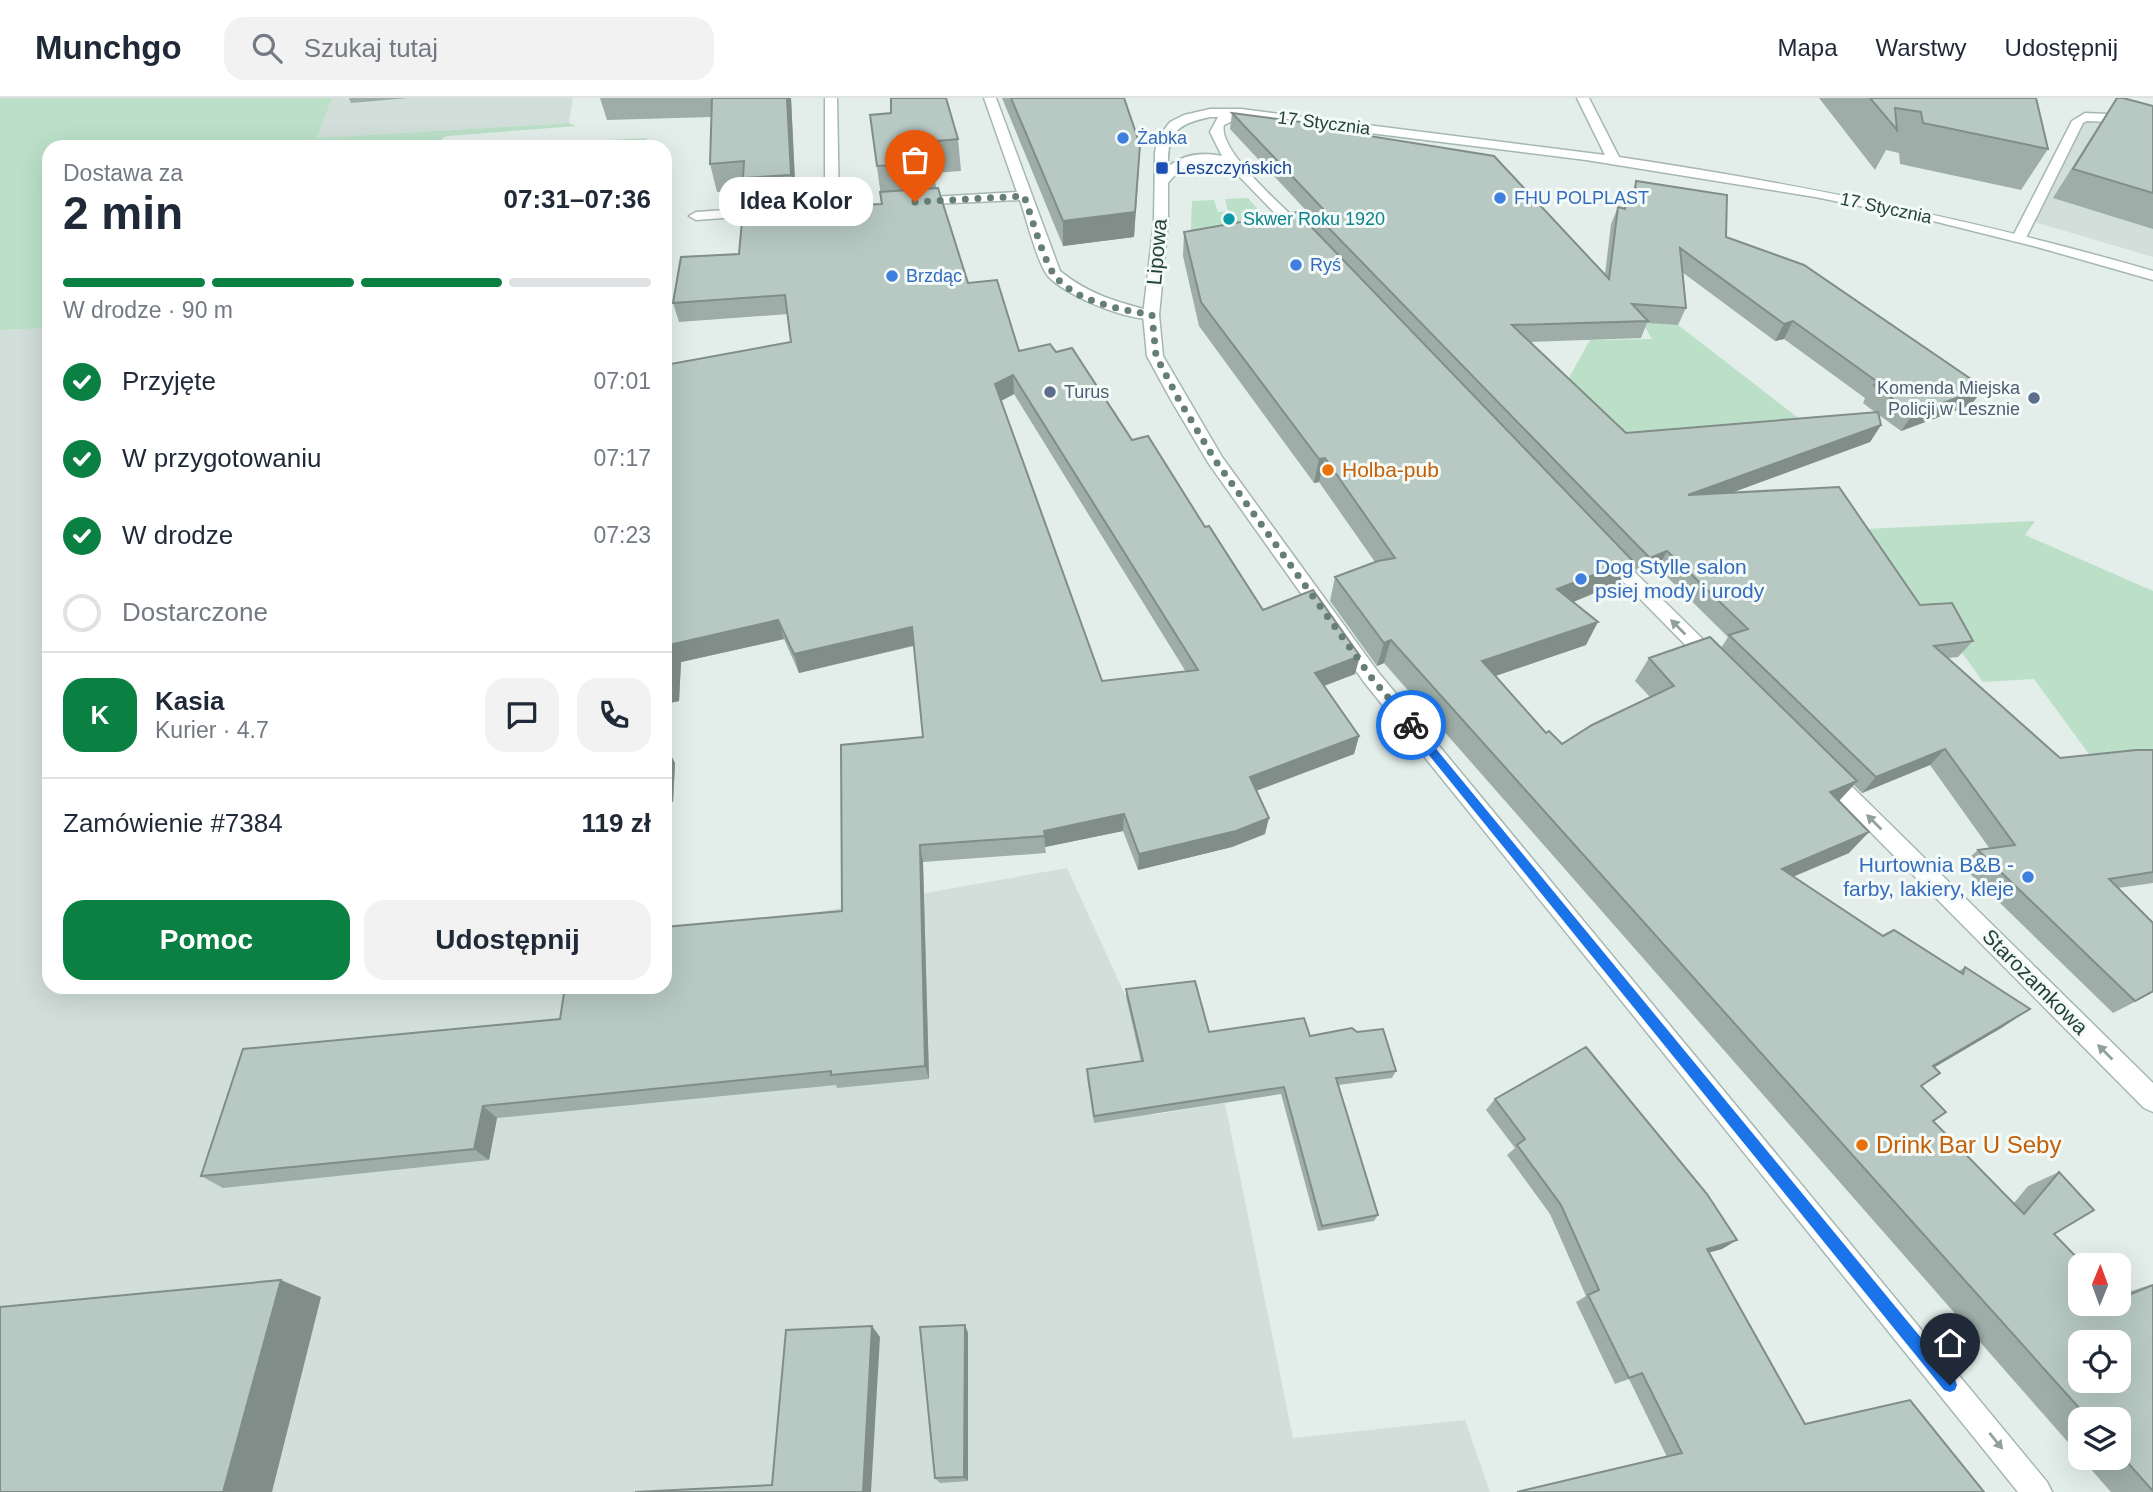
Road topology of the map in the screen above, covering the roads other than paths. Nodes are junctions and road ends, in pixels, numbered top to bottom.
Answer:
1 (831, 98) edge
2 (990, 98) edge
3 (1583, 98) edge
4 (2133, 105) edge
5 (1241, 113) junction
6 (2153, 120) edge
7 (1615, 162) junction
8 (1238, 167) junction
9 (1162, 181) junction
10 (1024, 196) junction
11 (901, 203) edge
12 (832, 207) edge
13 (792, 210) edge
14 (696, 216) dead end
15 (2019, 238) junction
16 (1313, 244) edge
17 (2153, 276) edge
18 (1152, 315) junction
19 (1595, 541) edge
20 (1730, 678) edge
21 (1808, 756) edge
22 (2153, 1100) edge
23 (2037, 1492) edge

1 - 12 street
2 - 10 street
3 - 7 street
4 - 6 street
5 - 7 street, 17 Stycznia
5 - 8 street
5 - 9 street, Lipowa
6 - 15 street
7 - 15 street, 17 Stycznia
8 - 9 street
8 - 16 street
9 - 18 street, Lipowa
10 - 11 street
10 - 18 street
13 - 14 street
15 - 17 street, 17 Stycznia
18 -> 23 street, Lipowa
20 -> 19 street
22 -> 21 street, Starozamkowa

